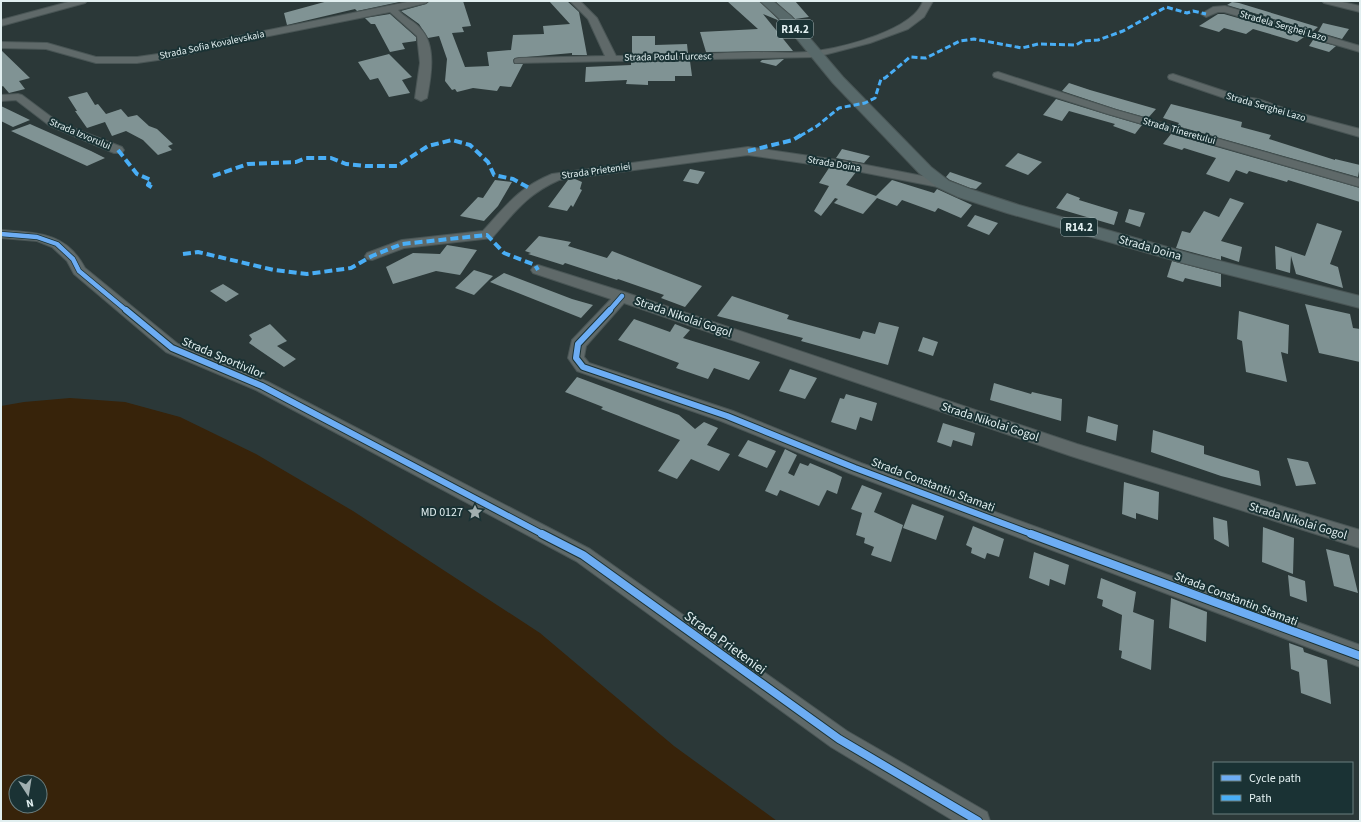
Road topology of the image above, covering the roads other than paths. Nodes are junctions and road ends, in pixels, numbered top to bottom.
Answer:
1 (82, 1) edge
2 (423, 1) edge
3 (575, 1) edge
4 (766, 1) edge
5 (928, 1) edge
6 (1327, 1) edge
7 (392, 9) junction
8 (1360, 9) edge
9 (1206, 14) dead end
10 (1, 23) edge
11 (1, 45) edge
12 (1360, 49) edge
13 (818, 57) junction
14 (611, 59) junction
15 (519, 61) dead end
16 (998, 75) dead end
17 (1173, 77) dead end
18 (1, 98) edge
19 (421, 98) dead end
20 (1360, 133) edge
21 (118, 150) dead end
22 (748, 151) joint
23 (1360, 183) edge
24 (944, 184) junction
25 (1, 234) edge
26 (372, 256) dead end
27 (538, 270) dead end
28 (622, 296) junction
29 (1360, 302) edge
30 (455, 488) joint
31 (1360, 539) edge
32 (1360, 656) edge
33 (978, 821) edge

1 - 10 street
2 - 7 street, Strada Sofia Kovalevskaia
3 - 14 street
4 - 13 main road, R14.2
5 - 13 street
6 - 8 street
7 - 11 street, Strada Sofia Kovalevskaia
7 - 19 street
9 - 12 street, Stradela Serghei Lazo
13 - 14 street, Strada Podul Turcesc
13 - 24 main road, Strada Doina / R14.2
14 - 15 street, Strada Podul Turcesc
16 - 23 street, Strada Tineretului
17 - 20 street, Strada Serghei Lazo
18 - 21 street, Strada Izvorului
22 - 24 street, Strada Doina
22 - 26 street, Strada Prieteniei
24 - 29 main road, Strada Doina / R14.2
25 - 30 street, Strada Sportivilor
27 - 28 street, Strada Nikolai Gogol
28 - 31 street, Strada Nikolai Gogol
28 - 32 street, Strada Constantin Stamati
30 - 33 street, Strada Prieteniei

